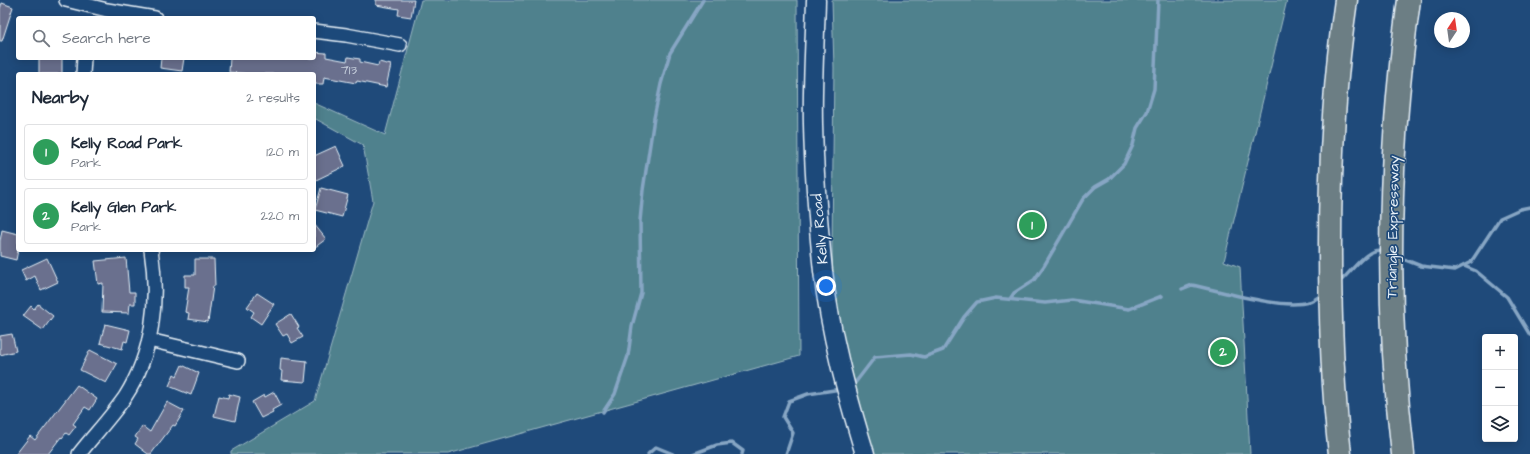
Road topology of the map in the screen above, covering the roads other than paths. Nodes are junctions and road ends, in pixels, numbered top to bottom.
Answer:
1 (66, 0) edge
2 (816, 0) edge
3 (1346, 0) edge
4 (1409, 0) edge
5 (96, 8) edge
6 (143, 16) edge
7 (316, 31) edge
8 (400, 45) dead end
9 (84, 60) edge
10 (83, 72) edge
11 (151, 252) edge
12 (148, 340) junction
13 (238, 361) dead end
14 (79, 454) edge
15 (865, 454) edge
16 (1340, 454) edge
17 (1403, 454) edge

1 - 5 street
2 - 15 street, Kelly Road
3 - 16 highway
4 - 17 highway, Triangle Expressway
5 - 6 street
7 - 8 street
9 - 10 street
11 - 12 street
12 - 13 street
12 - 14 street

